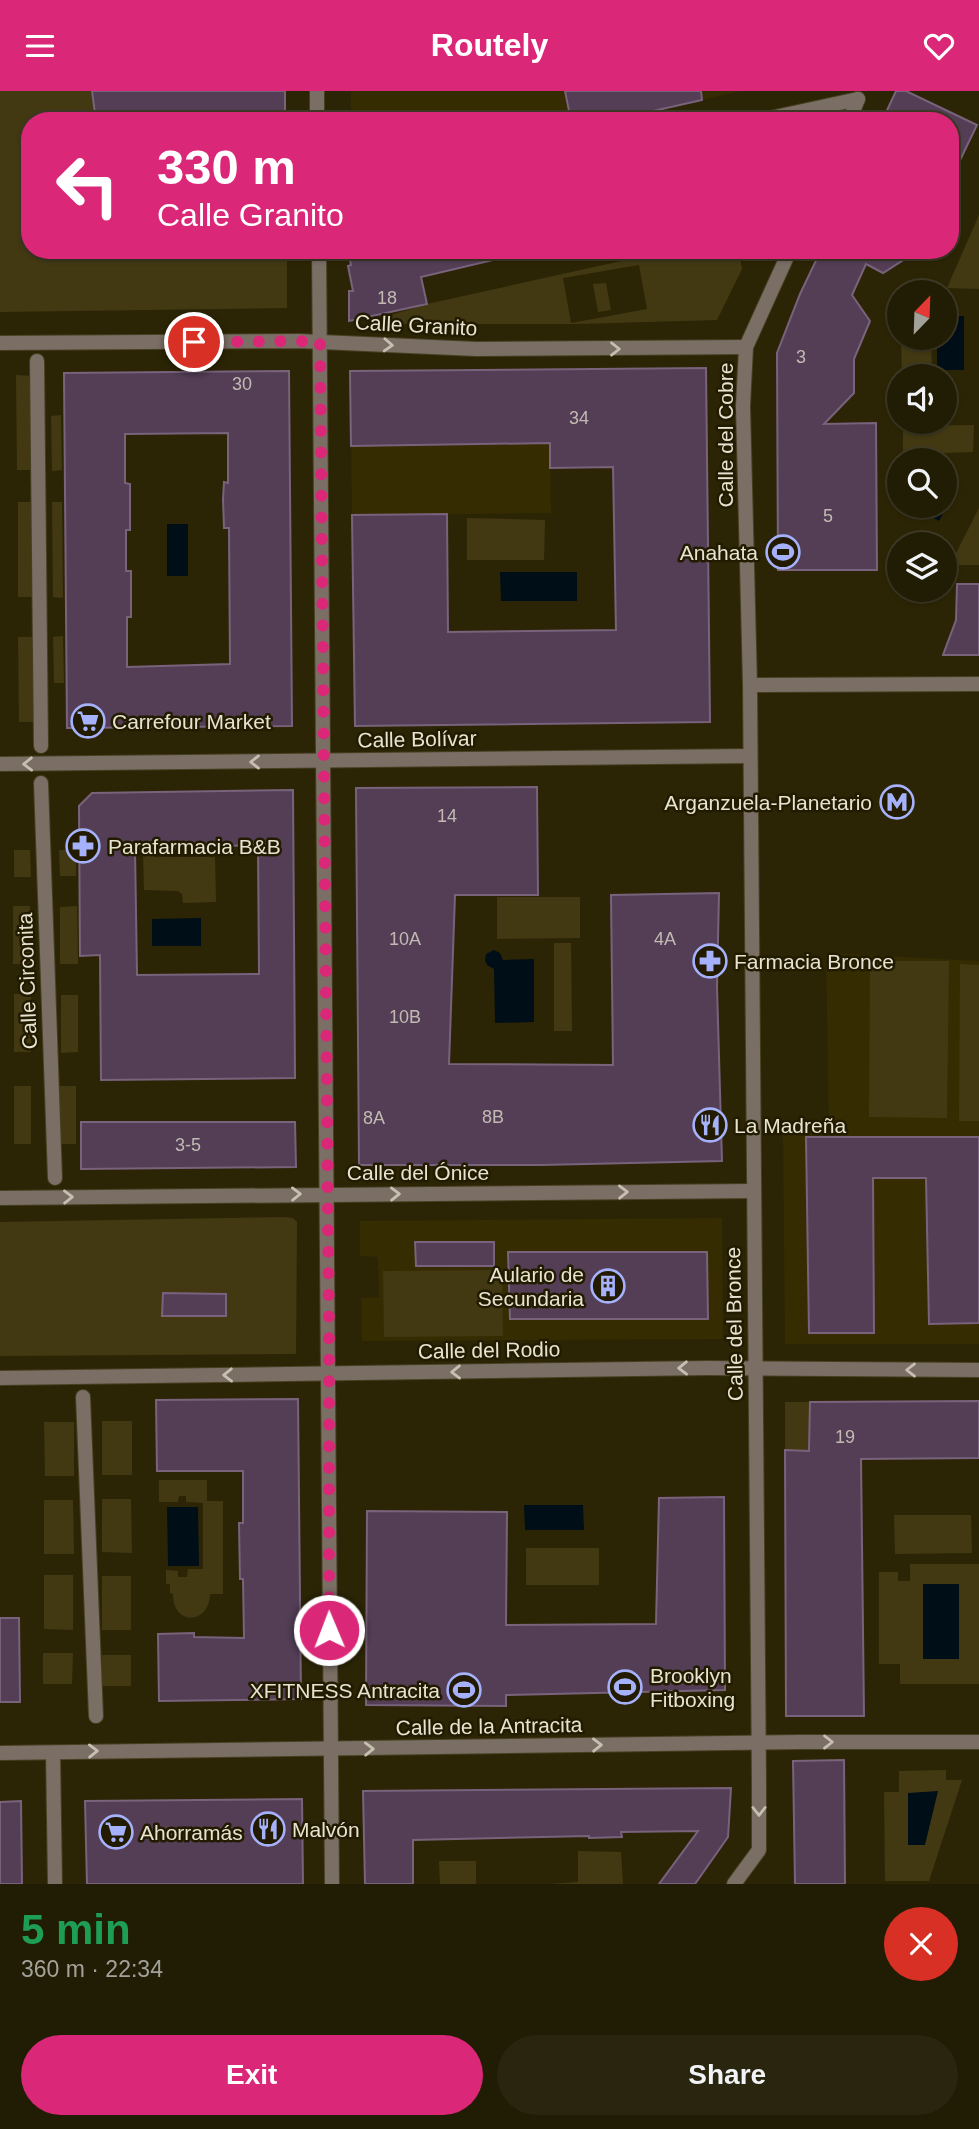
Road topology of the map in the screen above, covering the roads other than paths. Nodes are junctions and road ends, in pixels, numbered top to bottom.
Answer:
1 (317, 91) edge
2 (858, 95) edge
3 (317, 112) edge
4 (792, 112) edge
5 (852, 112) edge
6 (319, 259) edge
7 (786, 259) edge
8 (320, 341) junction
9 (0, 343) edge
10 (747, 347) junction
11 (37, 361) dead end
12 (979, 684) edge
13 (750, 685) junction
14 (41, 746) dead end
15 (750, 755) junction
16 (323, 761) junction
17 (0, 764) edge
18 (41, 783) dead end
19 (55, 1178) dead end
20 (753, 1191) junction
21 (327, 1194) junction
22 (0, 1198) edge
23 (756, 1368) junction
24 (979, 1370) edge
25 (329, 1373) junction
26 (0, 1378) edge
27 (83, 1397) dead end
28 (96, 1716) dead end
29 (979, 1742) edge
30 (759, 1743) junction
31 (330, 1749) junction
32 (53, 1752) junction
33 (0, 1753) edge
34 (55, 1884) edge
35 (332, 1884) edge
36 (734, 1884) edge

1 - 3 street
2 - 4 street
2 - 5 street
6 - 8 street
7 - 10 street, Calle del Cobre
8 - 9 street, Calle Granito
8 -> 10 street, Calle Granito
8 - 16 street
10 - 13 street, Calle del Cobre
11 - 14 street
12 - 13 street
13 - 15 street, Calle del Cobre
15 - 16 street, Calle Bolívar
15 - 20 street, Calle del Bronce
16 -> 17 street, Calle Bolívar
16 - 21 street
18 - 19 street, Calle Circonita
21 -> 20 street, Calle del Ónice
20 - 23 street, Calle del Bronce
22 -> 21 street, Calle del Ónice
21 - 25 street
24 -> 23 street, Calle del Rodio
23 -> 25 street, Calle del Rodio
23 - 30 street, Calle del Bronce
25 -> 26 street, Calle del Rodio
25 - 31 street
27 - 28 street
30 -> 29 street, Calle de la Antracita
31 -> 30 street, Calle de la Antracita
30 -> 36 street, Calle del Bronce
32 -> 31 street, Calle de la Antracita
31 - 35 street
32 - 33 street, Calle de la Antracita
32 - 34 street

